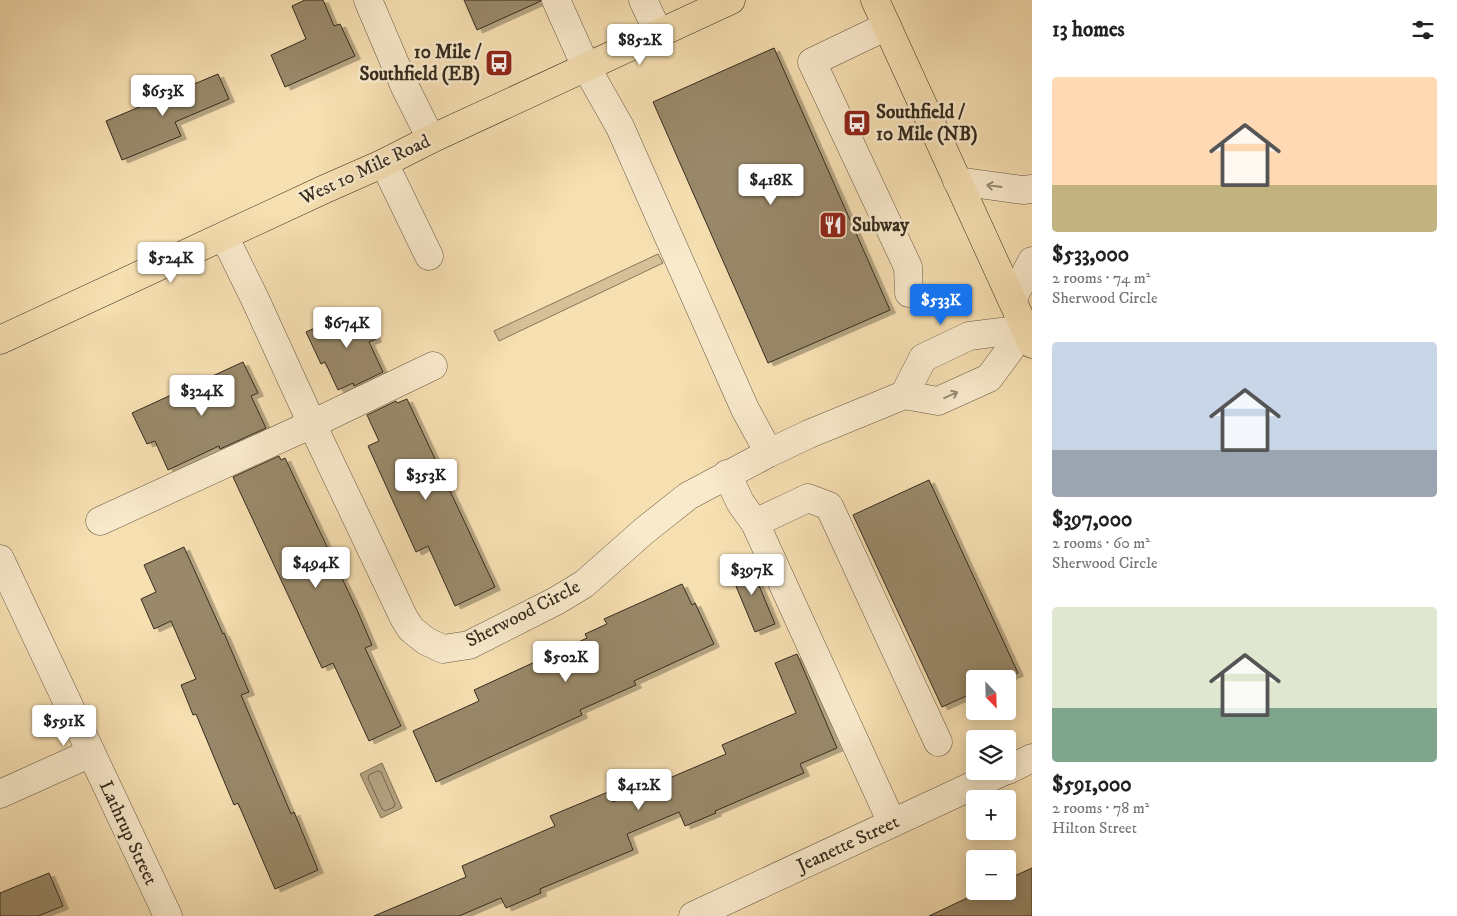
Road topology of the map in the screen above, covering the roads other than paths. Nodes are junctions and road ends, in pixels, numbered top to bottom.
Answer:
1 (368, 0) edge
2 (556, 0) edge
3 (643, 0) edge
4 (731, 0) edge
5 (875, 0) edge
6 (887, 26) junction
7 (659, 34) junction
8 (586, 67) junction
9 (431, 139) junction
10 (384, 163) junction
11 (957, 181) junction
12 (1032, 188) edge
13 (224, 236) junction
14 (429, 256) dead end
15 (1032, 261) edge
16 (909, 293) dead end
17 (1012, 300) junction
18 (1030, 333) edge
19 (0, 340) edge
20 (432, 366) dead end
21 (904, 395) junction
22 (312, 424) junction
23 (769, 453) junction
24 (727, 474) junction
25 (100, 522) dead end
26 (755, 522) junction
27 (0, 559) edge
28 (938, 742) dead end
29 (91, 752) junction
30 (1032, 758) edge
31 (1016, 765) edge
32 (984, 780) edge
33 (0, 794) edge
34 (892, 823) junction
35 (168, 916) edge
36 (693, 916) edge

1 - 9 street
2 - 8 street
3 - 7 street
4 - 7 main road, West 10 Mile Road
5 - 6 main road
6 - 11 main road
6 - 16 street
7 - 8 main road, West 10 Mile Road
8 - 9 main road, West 10 Mile Road
8 - 23 street
9 - 10 main road, West 10 Mile Road
10 - 13 main road, West 10 Mile Road
10 - 14 street
12 -> 11 street
11 - 17 main road
13 - 19 main road, West 10 Mile Road
13 - 22 street, Sherwood Circle
15 - 17 street
17 - 18 main road
21 -> 18 street
18 - 21 street
20 - 22 street
21 - 23 street, Sherwood Circle
22 - 24 street, Sherwood Circle
22 - 25 street
23 - 24 street, Sherwood Circle
24 - 26 street
26 - 28 street
26 - 34 street
27 - 29 street, Lathrup Street
29 - 33 street
29 - 35 street, Lathrup Street
30 - 31 street, Jeanette Street
32 - 34 street, Jeanette Street
34 - 36 street, Jeanette Street

